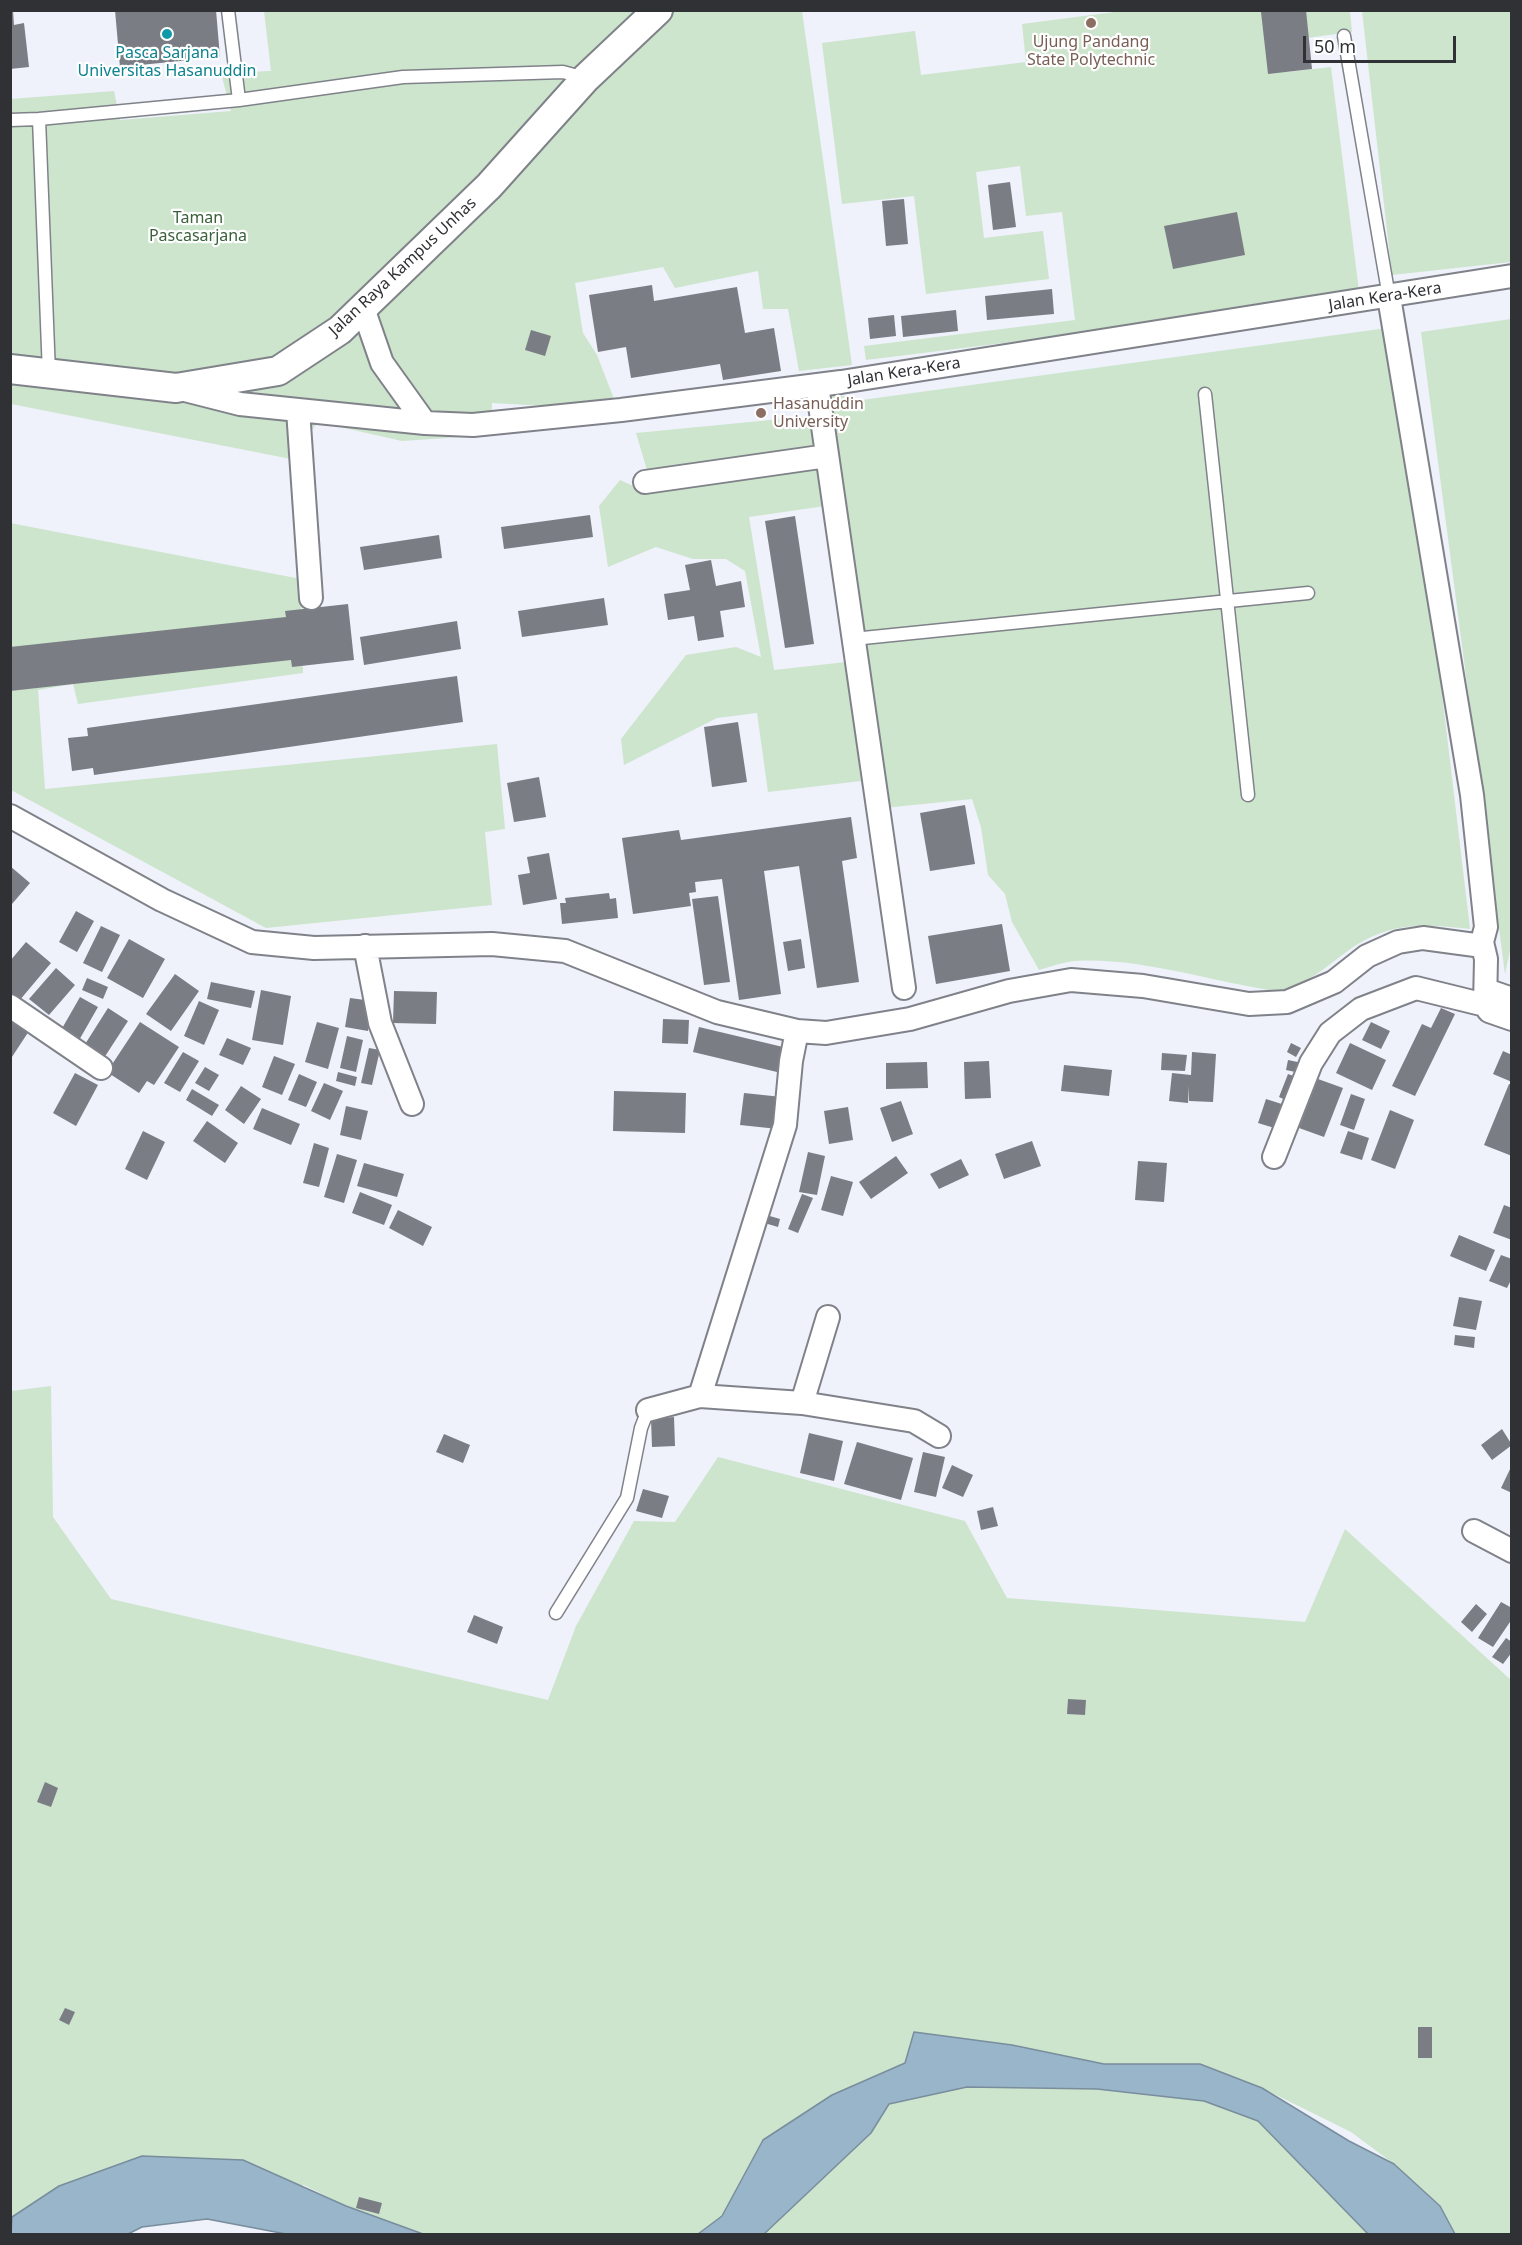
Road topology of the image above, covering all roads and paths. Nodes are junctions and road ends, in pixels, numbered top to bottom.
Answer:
1 (228, 10) edge
2 (658, 10) edge
3 (1344, 36) dead end
4 (586, 78) junction
5 (239, 100) junction
6 (39, 119) junction
7 (10, 120) edge
8 (1512, 276) edge
9 (1389, 297) junction
10 (363, 308) junction
11 (10, 369) edge
12 (49, 375) junction
13 (817, 385) junction
14 (176, 388) junction
15 (1205, 394) dead end
16 (298, 410) junction
17 (425, 423) junction
18 (827, 456) junction
19 (645, 482) dead end
20 (1308, 593) dead end
21 (311, 598) dead end
22 (1228, 601) junction
23 (854, 639) junction
24 (1248, 795) dead end
25 (10, 816) edge
26 (370, 965) junction
27 (1485, 973) junction
28 (904, 988) dead end
29 (1512, 999) edge
30 (10, 1006) edge
31 (1512, 1020) edge
32 (794, 1045) junction
33 (100, 1068) dead end
34 (412, 1104) dead end
35 (1274, 1157) dead end
36 (828, 1317) dead end
37 (700, 1396) junction
38 (802, 1403) junction
39 (648, 1410) joint
40 (939, 1436) dead end
41 (1474, 1531) dead end
42 (1512, 1551) edge
43 (556, 1613) dead end

1 - 5 lane
2 - 4 street, Jalan Raya Kampus Unhas
3 - 9 lane
4 - 5 lane
4 - 10 street, Jalan Raya Kampus Unhas
5 - 6 lane
6 - 7 lane
6 - 12 lane
8 - 9 street, Jalan Kera-Kera
9 - 13 street, Jalan Kera-Kera
9 - 27 street
10 - 14 street, Jalan Raya Kampus Unhas
10 - 17 street
11 - 12 street, Jalan Raya Kampus Unhas
12 - 14 street, Jalan Raya Kampus Unhas
13 - 17 street, Jalan Kera-Kera
13 - 18 street
14 - 16 street, Jalan Kera-Kera
15 - 22 lane
16 - 17 street, Jalan Kera-Kera
16 - 21 street
18 - 19 street
18 - 23 street
20 - 22 lane
22 - 23 lane
22 - 24 lane
23 - 28 street
25 - 26 street
26 - 32 street
26 - 34 street
27 - 29 street
27 - 31 street
27 - 32 street
27 - 35 street
30 - 33 street
32 - 37 street
36 - 38 street
37 - 38 street
37 - 39 street
38 - 40 street
39 - 43 lane
41 - 42 street

